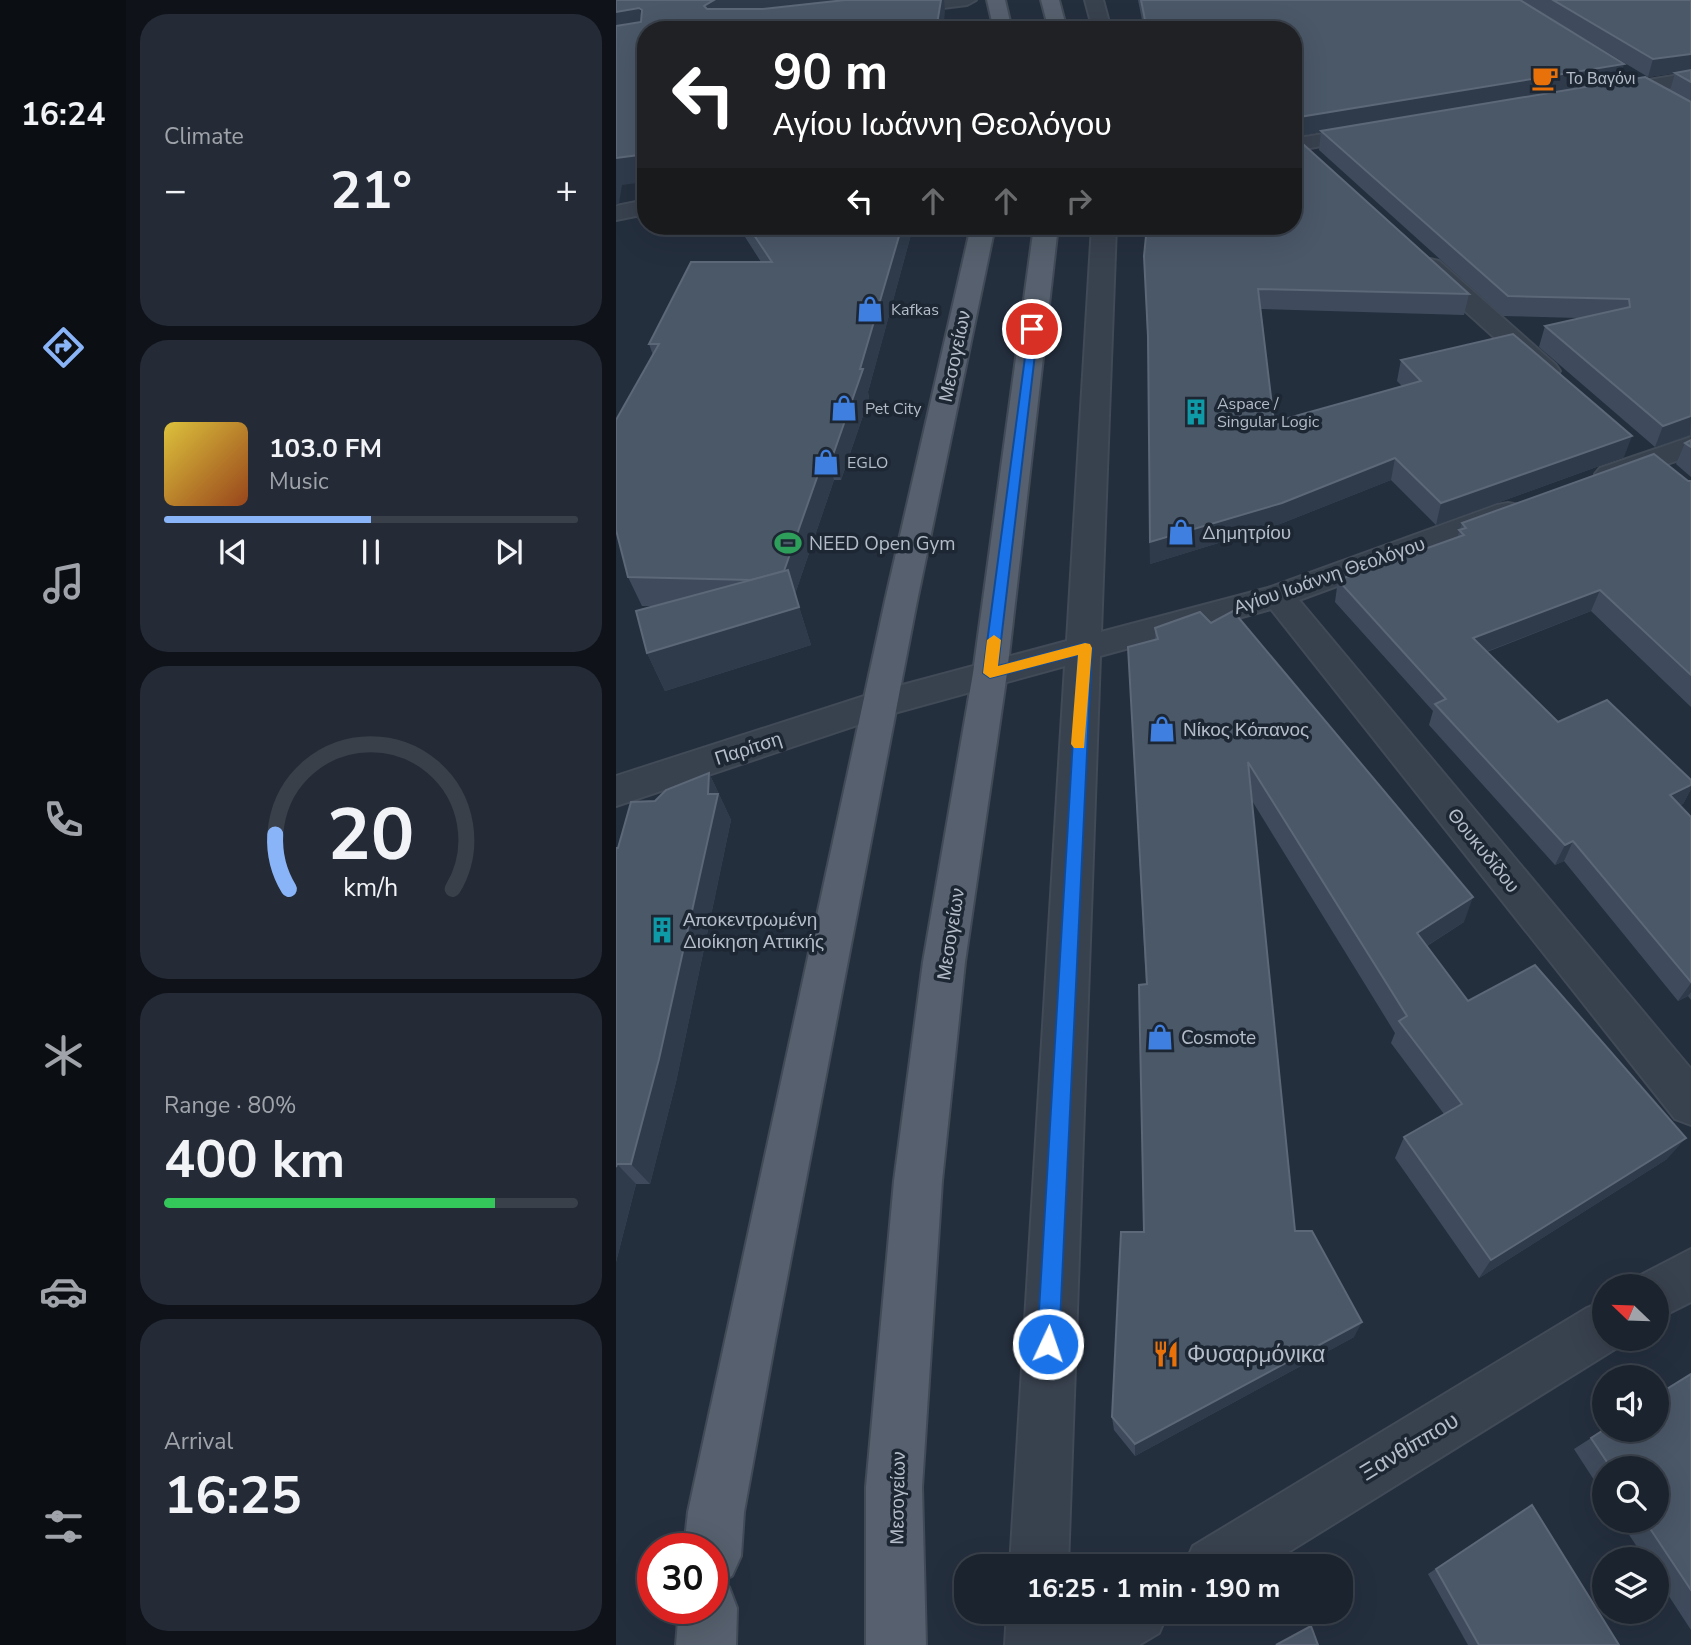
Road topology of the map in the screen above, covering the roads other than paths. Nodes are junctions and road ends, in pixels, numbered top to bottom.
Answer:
1 (967, 0) edge
2 (996, 0) edge
3 (1050, 0) edge
4 (1094, 0) edge
5 (879, 11) edge
6 (1001, 21) edge
7 (1056, 21) edge
8 (1100, 21) edge
9 (1620, 73) edge
10 (1691, 79) edge
11 (1644, 87) junction
12 (1591, 96) edge
13 (1668, 102) edge
14 (1390, 129) edge
15 (1302, 143) edge
16 (1302, 150) edge
17 (1317, 162) edge
18 (637, 209) edge
19 (616, 213) edge
20 (981, 235) edge
21 (1045, 235) edge
22 (1104, 235) edge
23 (1415, 252) edge
24 (1566, 388) edge
25 (1691, 446) edge
26 (1584, 484) edge
27 (1533, 502) edge
28 (1278, 596) junction
29 (1085, 648) junction
30 (990, 673) junction
31 (880, 704) junction
32 (616, 791) edge
33 (1691, 1104) edge
34 (1691, 1274) edge
35 (1670, 1286) edge
36 (1592, 1334) edge
37 (714, 1533) edge
38 (1039, 1554) edge
39 (1233, 1554) edge
40 (707, 1624) edge
41 (1036, 1624) edge
42 (1119, 1624) edge
43 (706, 1645) edge
44 (897, 1645) edge
45 (1035, 1645) edge
46 (1084, 1645) edge

1 - 5 street
2 - 6 main road
3 - 7 main road
4 - 8 street
9 - 11 street
10 - 11 street
11 - 12 street
11 - 13 street
14 - 15 street
16 - 17 street
18 - 19 street
20 - 31 main road, Μεσογείων
21 - 30 main road, Μεσογείων
22 - 29 street
23 - 24 street
25 - 26 street
27 - 28 street, Αγίου Ιωάννη Θεολόγου
28 - 29 street, Αγίου Ιωάννη Θεολόγου
28 - 33 street, Θουκυδίδου
29 - 30 street, Αγίου Ιωάννη Θεολόγου
29 - 38 street
30 - 31 street, Αγίου Ιωάννη Θεολόγου
30 - 44 main road, Μεσογείων
31 - 32 street, Παρίτση
31 - 37 main road, Μεσογείων
34 - 35 street
36 - 39 street, Ξανθίππου
40 - 43 main road
41 - 45 street
42 - 46 street

